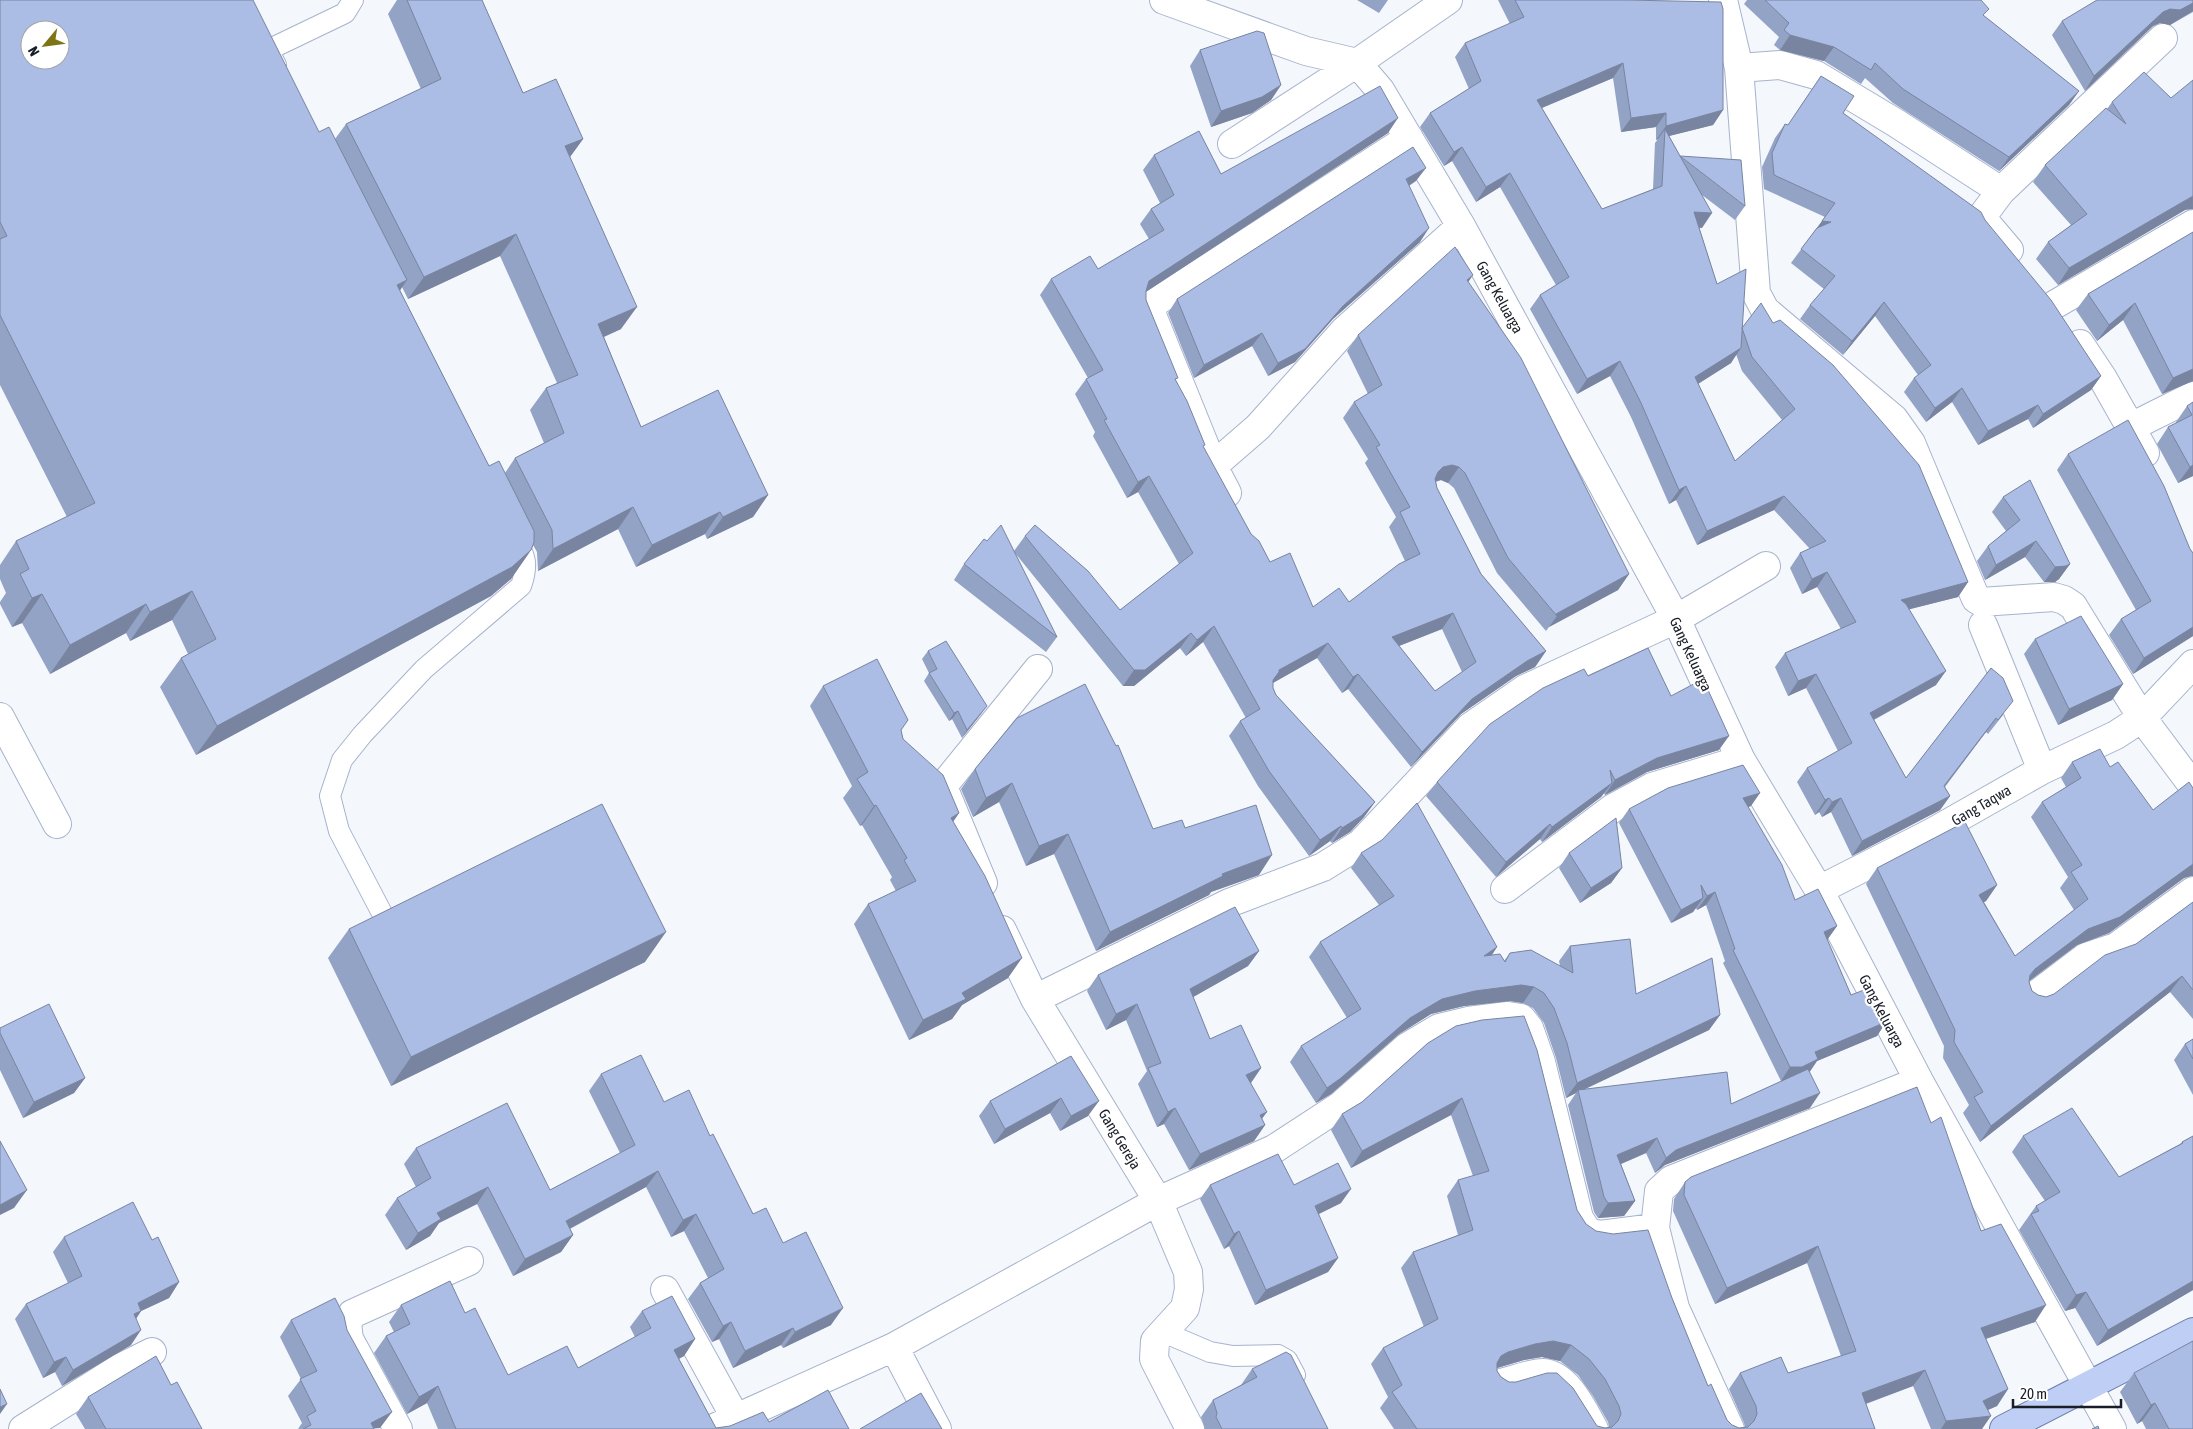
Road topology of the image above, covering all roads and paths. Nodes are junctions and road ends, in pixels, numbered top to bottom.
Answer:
1 (353, 0) edge
2 (1164, 0) edge
3 (1448, 0) edge
4 (1723, 0) edge
5 (2163, 38) dead end
6 (1357, 63) junction
7 (1739, 68) junction
8 (286, 85) edge
9 (1409, 138) junction
10 (1232, 144) dead end
11 (2001, 191) junction
12 (2193, 224) edge
13 (1461, 226) junction
14 (2054, 305) junction
15 (2193, 396) edge
16 (2130, 427) junction
17 (1212, 466) junction
18 (2158, 478) edge
19 (1240, 516) edge
20 (508, 521) edge
21 (1766, 566) dead end
22 (1676, 619) junction
23 (1983, 625) dead end
24 (1542, 650) edge
25 (2193, 664) edge
26 (1038, 669) dead end
27 (1561, 673) junction
28 (0, 717) edge
29 (2142, 718) junction
30 (1741, 760) junction
31 (923, 767) edge
32 (2042, 770) junction
33 (943, 786) junction
34 (2193, 786) edge
35 (57, 824) dead end
36 (1506, 889) dead end
37 (1819, 890) junction
38 (2193, 891) edge
39 (385, 918) edge
40 (2033, 997) edge
41 (1035, 999) junction
42 (1919, 1081) junction
43 (1158, 1201) junction
44 (1656, 1228) junction
45 (469, 1261) dead end
46 (665, 1290) dead end
47 (1162, 1332) junction
48 (2193, 1332) edge
49 (894, 1348) junction
50 (152, 1352) dead end
51 (1501, 1383) edge
52 (2090, 1386) junction
53 (1306, 1395) edge
54 (724, 1423) edge
55 (23, 1429) edge
56 (398, 1429) edge
57 (937, 1429) edge
58 (1190, 1429) edge
59 (1594, 1429) edge
60 (1730, 1429) edge
61 (2004, 1429) edge
62 (2112, 1429) edge

1 - 8 lane
2 - 6 street
3 - 6 street
4 - 7 street
5 - 11 street
6 - 9 street, Gang Keluarga
6 - 10 street
7 - 11 street
7 - 29 street
9 - 13 street, Gang Keluarga
9 - 17 street
11 - 14 street
12 - 14 street
13 - 17 street
13 - 22 street, Gang Keluarga
14 - 16 street
15 - 16 street
16 - 18 street
17 - 19 street
20 - 39 lane
21 - 22 street
22 - 27 street
22 - 30 street, Gang Keluarga
23 - 32 street
24 - 27 street
25 - 29 street, Gang Taqwa
26 - 33 street
27 - 41 street
28 - 35 street
29 - 32 street, Gang Taqwa
29 - 34 street
30 - 36 street
30 - 37 street, Gang Keluarga
31 - 33 street, Gang Gereja
32 - 37 street, Gang Taqwa
33 - 41 street, Gang Gereja
37 - 42 street, Gang Keluarga
38 - 40 street
41 - 43 street, Gang Gereja
42 - 44 street
42 - 52 street, Gang Keluarga
43 - 44 street
43 - 47 street, Gang Gereja
43 - 49 street
44 - 60 street
45 - 56 street
46 - 54 street
47 - 53 lane
47 - 58 street, Gang Gereja
48 - 52 main road
49 - 54 street
49 - 57 street
50 - 55 street
51 - 59 street
52 - 61 main road
52 - 62 street, Gang Keluarga

